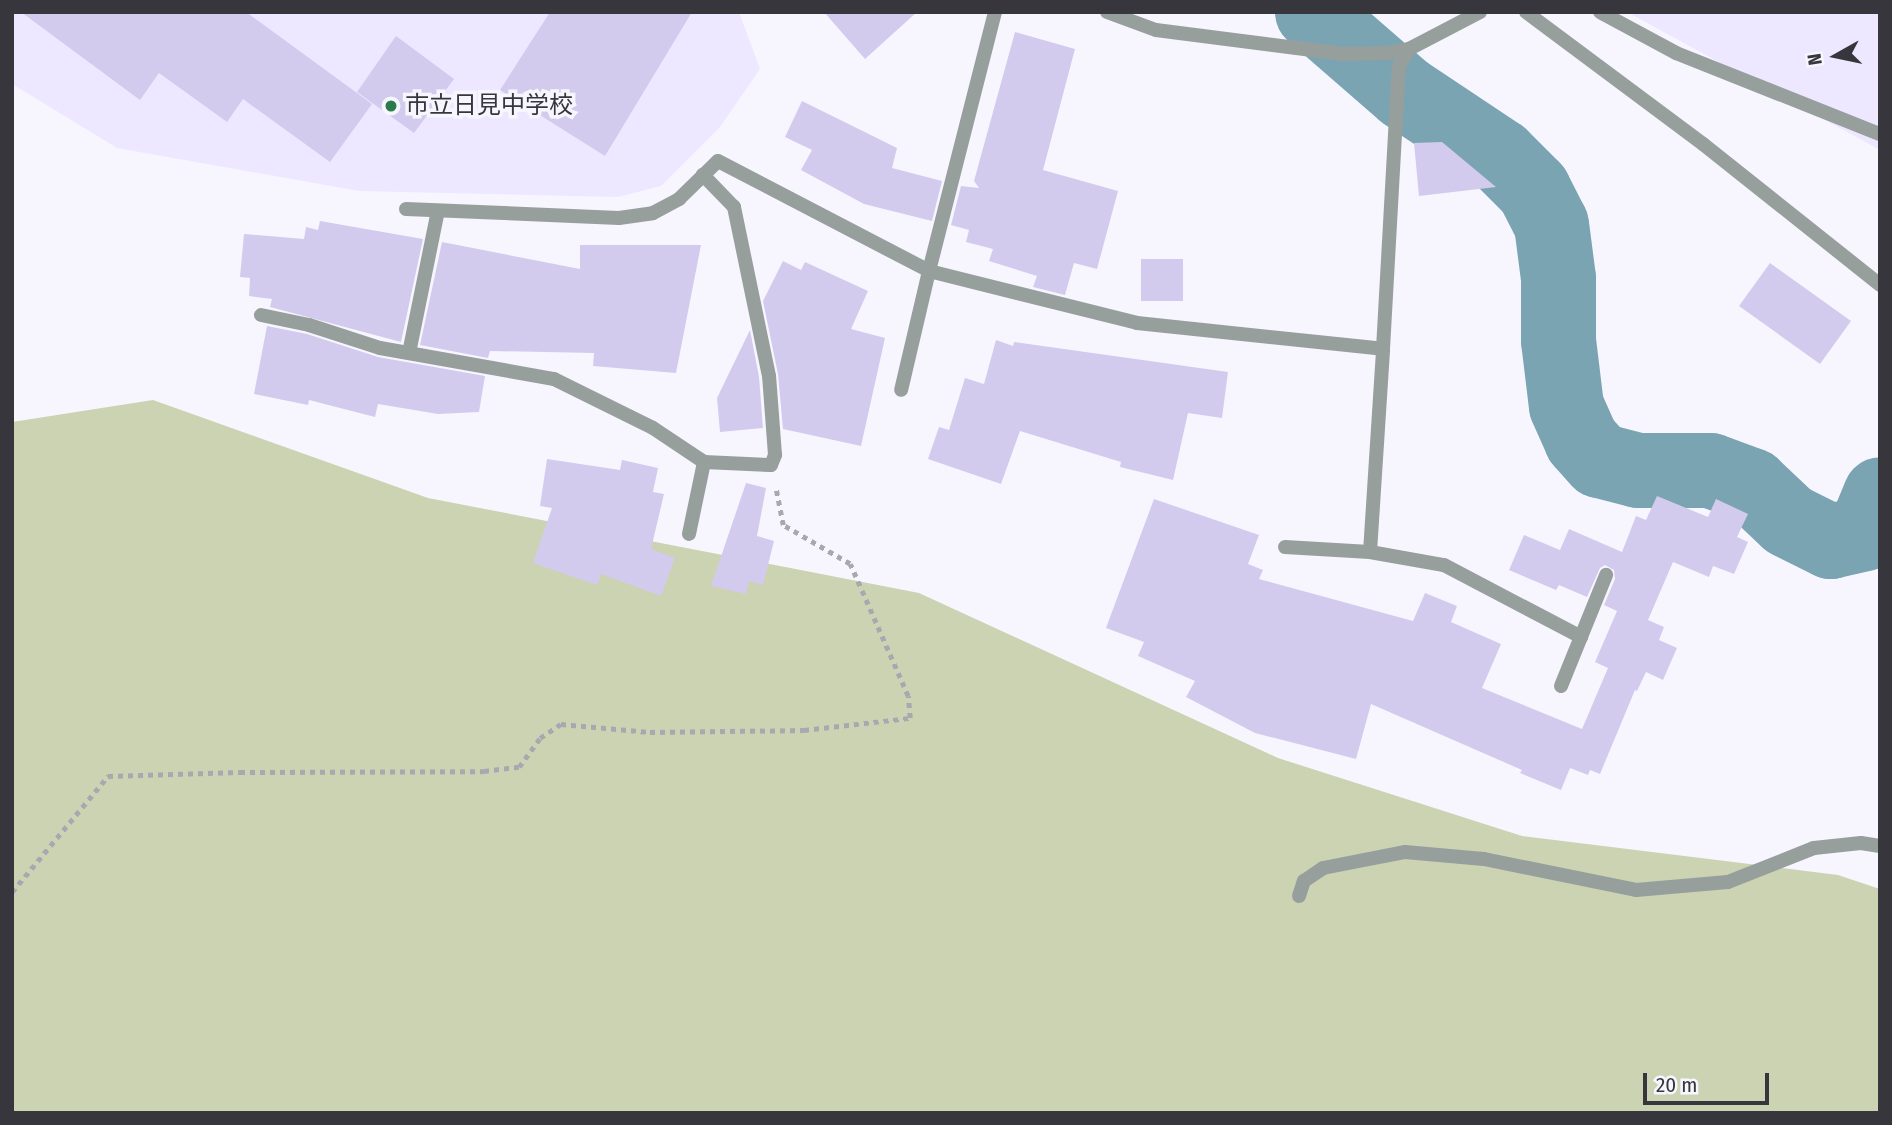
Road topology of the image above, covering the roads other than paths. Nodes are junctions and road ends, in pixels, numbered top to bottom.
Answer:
1 (995, 12) edge
2 (1107, 12) edge
3 (1479, 12) edge
4 (1526, 12) edge
5 (1600, 12) edge
6 (1409, 48) junction
7 (1880, 134) edge
8 (703, 175) junction
9 (406, 209) dead end
10 (438, 211) junction
11 (929, 271) junction
12 (1880, 285) edge
13 (261, 315) dead end
14 (1383, 349) junction
15 (409, 352) junction
16 (901, 390) dead end
17 (704, 462) junction
18 (689, 534) dead end
19 (1285, 547) dead end
20 (1370, 552) junction
21 (1605, 575) dead end
22 (1581, 637) junction
23 (1561, 686) dead end
24 (1880, 846) edge
25 (1300, 896) dead end

1 - 11 street
2 - 6 street
3 - 6 street
4 - 12 street
5 - 7 street
6 - 14 street
8 - 10 street
8 - 11 street
8 - 17 street
9 - 10 street
10 - 15 street
11 - 14 street
11 - 16 street
13 - 15 street
14 - 20 street
15 - 17 street
17 - 18 street
19 - 20 street
20 - 22 street
21 - 22 street
22 - 23 street
24 - 25 street

